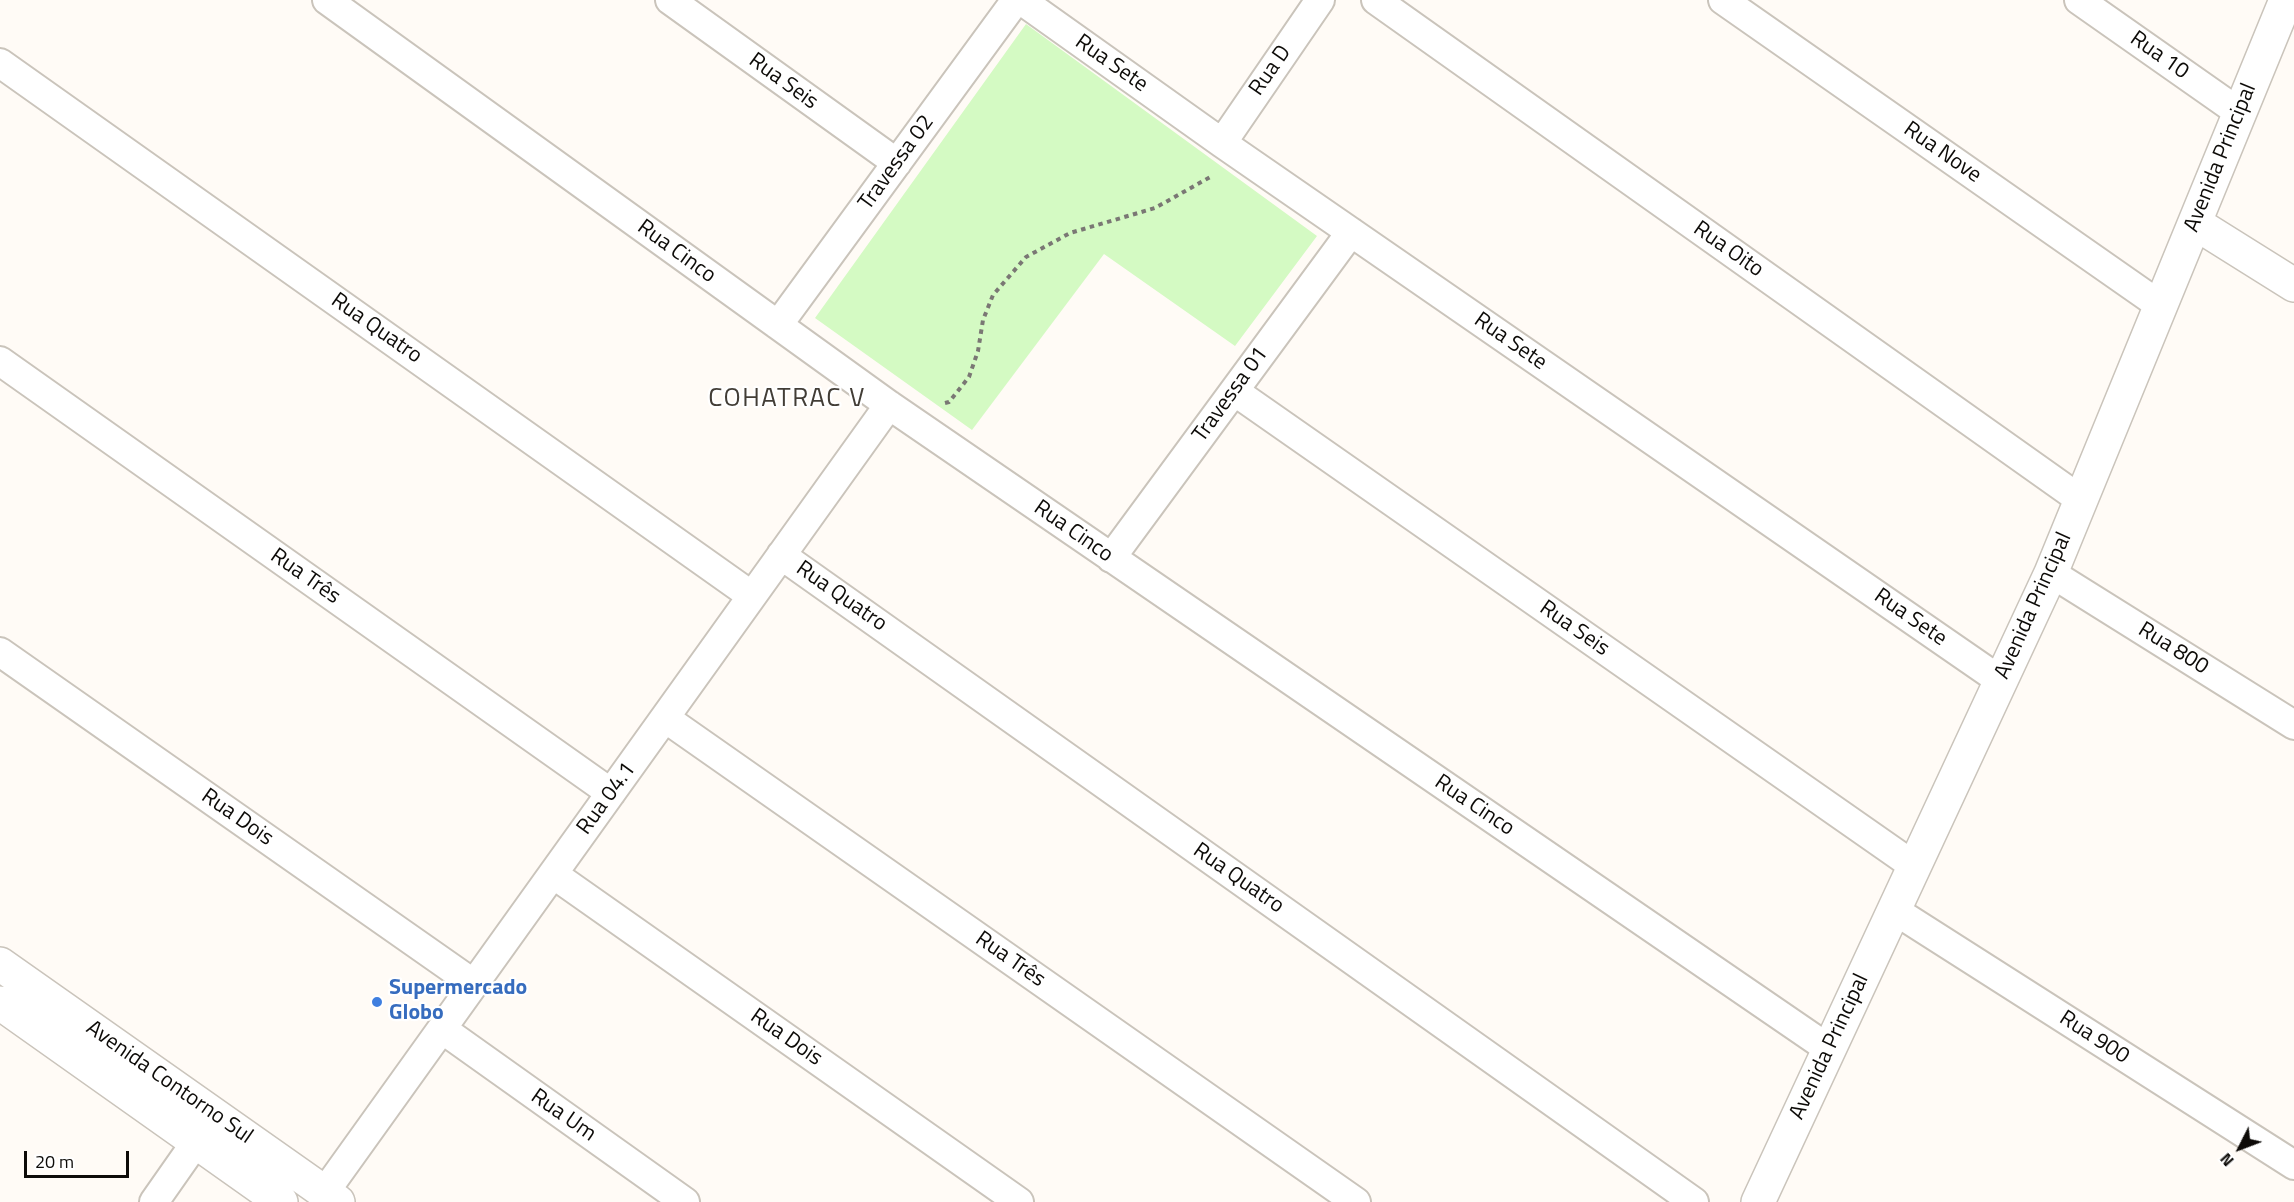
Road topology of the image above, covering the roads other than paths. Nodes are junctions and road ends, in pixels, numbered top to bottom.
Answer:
1 (327, 0) edge
2 (670, 0) edge
3 (1016, 0) edge
4 (1021, 0) edge
5 (1320, 0) edge
6 (1376, 0) edge
7 (1723, 0) edge
8 (2079, 0) edge
9 (2286, 0) edge
10 (0, 63) edge
11 (2240, 113) junction
12 (1233, 150) junction
13 (897, 163) junction
14 (2195, 223) junction
15 (1351, 232) junction
16 (2294, 285) edge
17 (2161, 306) junction
18 (778, 325) junction
19 (0, 361) edge
20 (1234, 391) junction
21 (889, 405) junction
22 (2081, 500) junction
23 (781, 555) junction
24 (1111, 558) junction
25 (2051, 573) junction
26 (752, 596) junction
27 (0, 652) edge
28 (2001, 681) junction
29 (664, 718) junction
30 (2294, 725) edge
31 (611, 794) junction
32 (1914, 866) junction
33 (553, 874) junction
34 (1894, 910) junction
35 (0, 964) edge
36 (474, 984) junction
37 (1, 1005) edge
38 (442, 1029) junction
39 (1829, 1049) junction
40 (196, 1142) junction
41 (2294, 1166) edge
42 (331, 1197) edge
43 (154, 1202) edge
44 (281, 1202) edge
45 (685, 1202) edge
46 (1019, 1202) edge
47 (1356, 1202) edge
48 (1694, 1202) edge
49 (1758, 1202) edge

1 - 18 street, Rua Cinco
2 - 13 street, Rua Seis
3 - 13 street, Travessa 02
4 - 12 street, Rua Sete
5 - 12 street, Rua D
6 - 22 street, Rua Oito
7 - 17 street, Rua Nove
8 - 11 street, Rua 10
9 - 11 main road, Avenida Principal
10 - 26 street, Rua Quatro
11 - 14 main road, Avenida Principal
12 - 15 street, Rua Sete
13 - 18 street, Travessa 02
14 - 16 main road
14 - 17 main road, Avenida Principal
15 - 20 street, Travessa 01
15 - 28 street, Rua Sete
17 - 22 main road, Avenida Principal
18 - 21 street, Rua Cinco
19 - 31 street, Rua Três
20 - 24 street, Travessa 01
20 - 32 street, Rua Seis
21 - 23 street, Rua 04.1
21 - 24 street, Rua Cinco
22 - 25 main road, Avenida Principal
23 - 26 street, Rua 04.1
23 - 48 street, Rua Quatro
24 - 39 street, Rua Cinco
25 - 28 main road, Avenida Principal
25 - 30 street, Rua 800
26 - 29 street, Rua 04.1
27 - 36 street, Rua Dois
28 - 32 main road, Avenida Principal
29 - 31 street, Rua 04.1
29 - 47 street, Rua Três
31 - 33 street, Rua 04.1
32 - 34 main road, Avenida Principal
33 - 36 street, Rua 04.1
33 - 46 street, Rua Dois
34 - 39 main road, Avenida Principal
34 - 41 street, Rua 900
35 - 42 main road, Avenida Contorno Sul
36 - 38 street, Rua 04.1
37 - 40 main road, Avenida Contorno Sul
38 - 42 street, Rua 04.1
38 - 45 street, Rua Um
39 - 49 main road, Avenida Principal
40 - 43 street
40 - 44 main road, Avenida Contorno Sul

